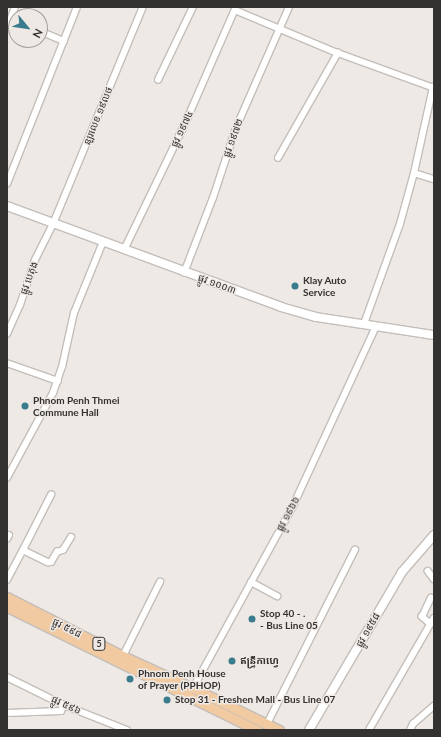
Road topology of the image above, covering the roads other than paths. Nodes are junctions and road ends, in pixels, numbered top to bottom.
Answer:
1 (77, 7) edge
2 (143, 7) edge
3 (193, 7) edge
4 (289, 7) edge
5 (236, 8) edge
6 (280, 28) junction
7 (48, 34) edge
8 (64, 41) junction
9 (338, 53) junction
10 (158, 80) dead end
11 (434, 88) edge
12 (278, 158) dead end
13 (414, 173) junction
14 (434, 179) edge
15 (7, 184) edge
16 (7, 206) edge
17 (53, 224) junction
18 (103, 242) junction
19 (124, 250) junction
20 (184, 272) junction
21 (364, 324) junction
22 (376, 326) junction
23 (7, 334) edge
24 (434, 335) edge
25 (7, 363) edge
26 (58, 381) junction
27 (7, 478) edge
28 (51, 495) dead end
29 (434, 535) edge
30 (70, 537) dead end
31 (23, 550) junction
32 (355, 550) dead end
33 (428, 571) dead end
34 (434, 579) edge
35 (7, 580) edge
36 (160, 582) dead end
37 (251, 582) junction
38 (277, 596) dead end
39 (7, 597) edge
40 (432, 598) dead end
41 (7, 607) edge
42 (434, 618) edge
43 (430, 624) junction
44 (121, 659) junction
45 (7, 676) edge
46 (193, 688) junction
47 (189, 696) junction
48 (64, 705) junction
49 (434, 706) edge
50 (7, 713) edge
51 (267, 724) junction
52 (127, 730) edge
53 (257, 730) edge
54 (279, 730) edge
55 (309, 730) edge
56 (369, 730) edge
57 (410, 730) edge

1 - 8 street
2 - 17 street, ន្ឡរលេខ ១៩លថ
3 - 10 street
4 - 6 street, ផ្លូវ ១៩៧២
5 - 6 street
5 - 19 street, ផ្លូវ ១៩៧៤
6 - 9 street
6 - 20 street, ផ្លូវ ១៩៧២
7 - 8 street
8 - 15 street
9 - 11 street
9 - 12 street
11 - 13 street
13 - 14 street
13 - 21 street
16 - 17 street, ផ្លូវ ១០០៣
17 - 18 street, ផ្លូវ ១០០៣
17 - 23 street, ផ្លូវ បេតុង
18 - 19 street, ផ្លូវ ១០០៣
18 - 26 street
19 - 20 street, ផ្លូវ ១០០៣
20 - 21 street, ផ្លូវ ១០០៣
21 - 22 street, ផ្លូវ ១០០៣
22 - 24 street, ផ្លូវ ១០០៣
22 - 37 street, ផ្លូវ ១៩៦៦
25 - 26 street
26 - 27 street
28 - 31 street
29 - 55 street, ផ្លូវ ១៩៥៨
30 - 31 street
31 - 35 street
32 - 51 street
33 - 34 street
36 - 44 street
37 - 38 street
37 - 46 street, ផ្លូវ ១៩៦៦
39 - 44 main road, ផ្លូវ ៥៩៨ / 5
40 - 43 street
41 - 44 main road, ផ្លូវ ៥៩៨ / 5
42 - 43 street
43 - 56 street
44 - 46 main road, ផ្លូវ ៥៩៨ / 5
44 - 47 main road, ផ្លូវ ៥៩៨ / 5
45 - 48 street, ផ្លូវ ៥៩៦
46 - 47 street, ផ្លូវ ១៩៦៦
46 - 51 main road, ផ្លូវ ៥៩៨ / 5
47 - 53 main road, ផ្លូវ ៥៩៨ / 5
48 - 50 street
48 - 52 street, ផ្លូវ ៥៩៦
49 - 57 street
51 - 54 main road, ផ្លូវ ៥៩៨ / 5

